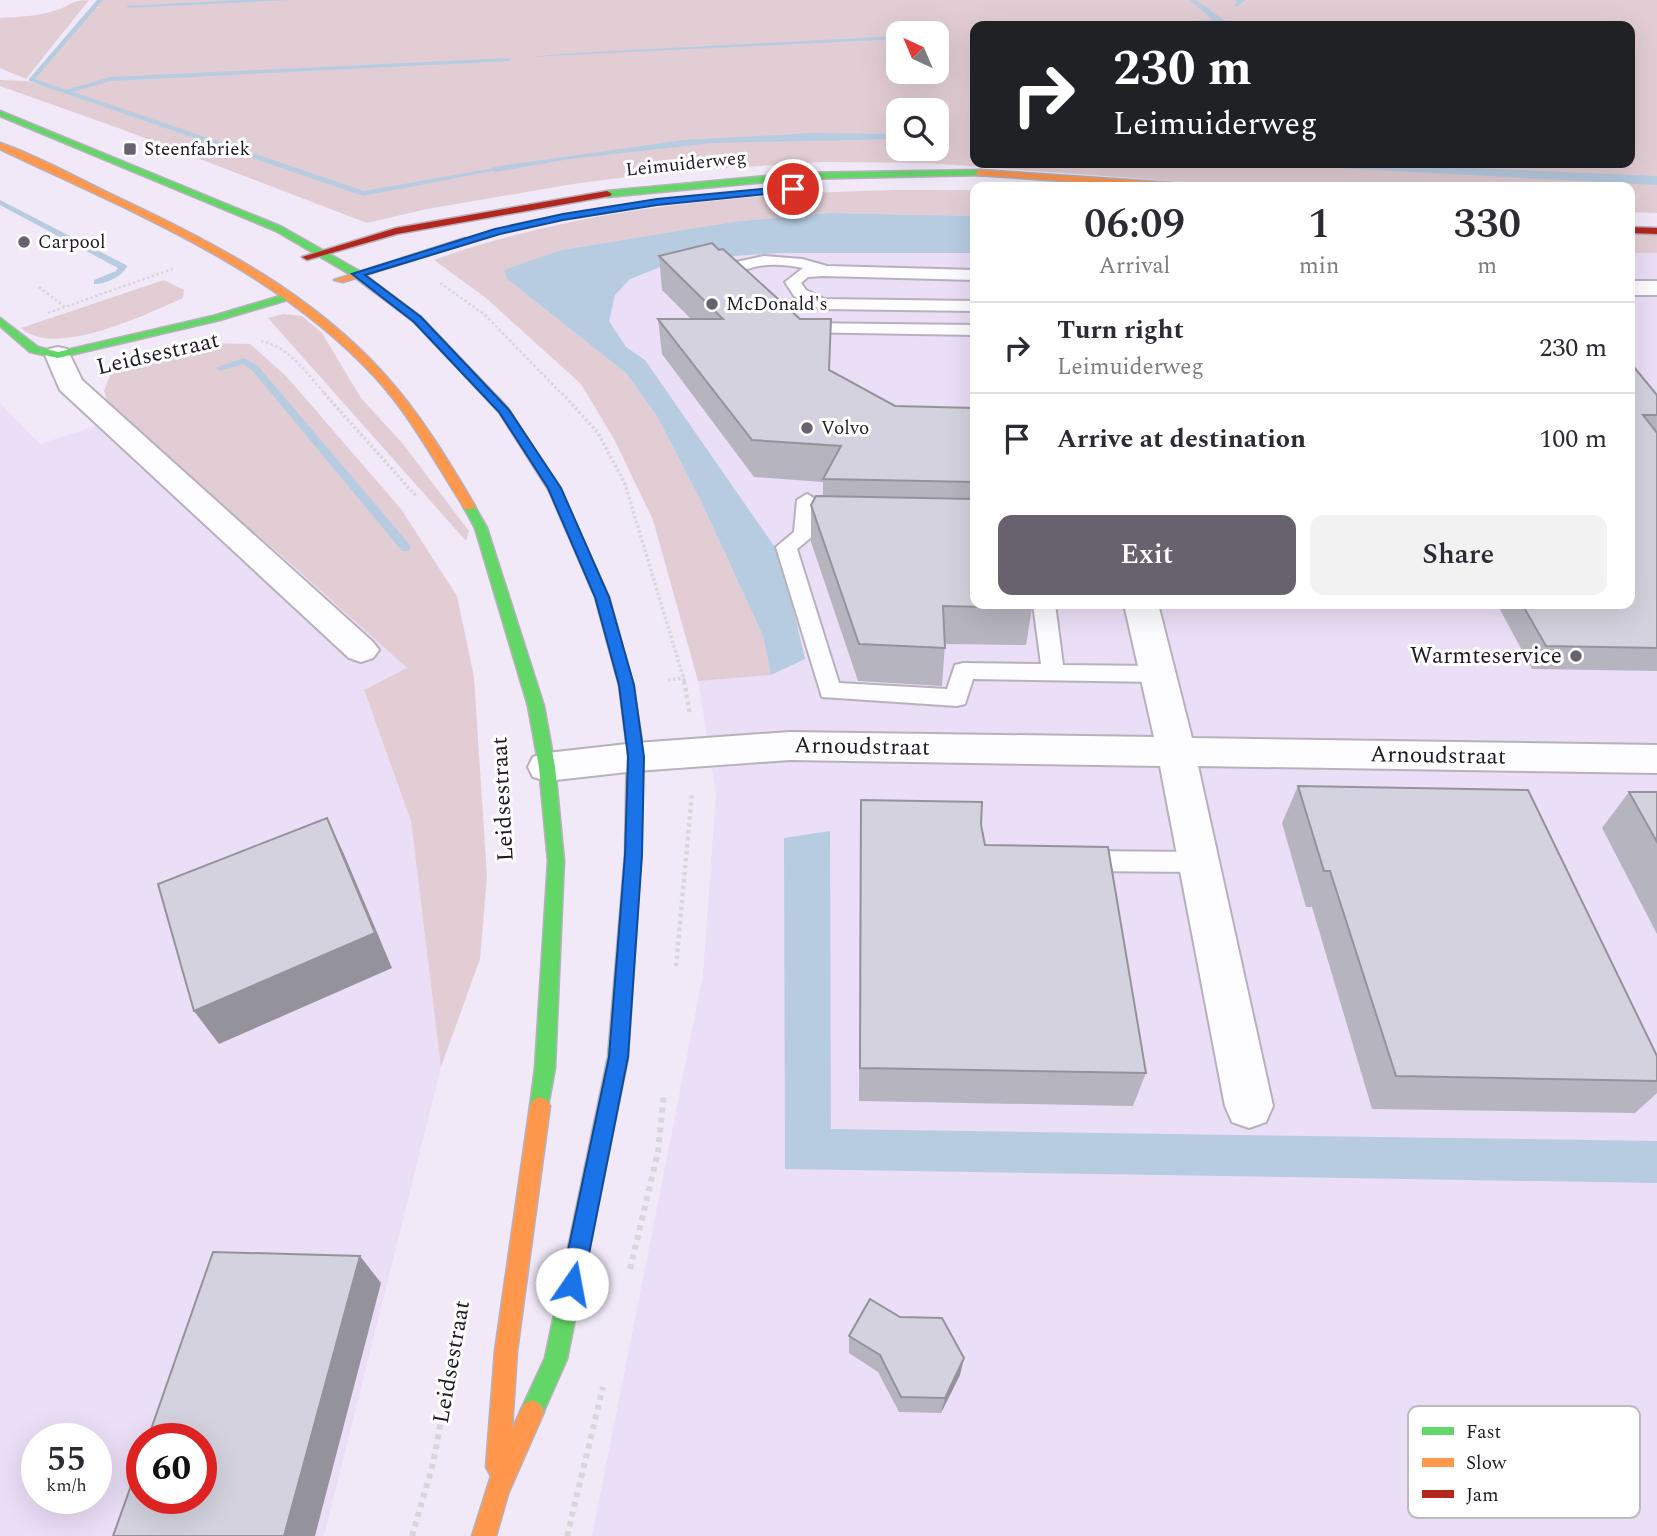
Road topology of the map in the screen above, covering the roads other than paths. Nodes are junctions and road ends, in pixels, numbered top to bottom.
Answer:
1 (0, 113) edge
2 (0, 146) edge
3 (1117, 182) edge
4 (970, 188) edge
5 (1635, 216) edge
6 (1657, 216) edge
7 (537, 223) dead end
8 (1635, 230) edge
9 (1657, 231) edge
10 (486, 235) dead end
11 (320, 252) junction
12 (296, 261) dead end
13 (822, 271) junction
14 (265, 273) junction
15 (357, 274) junction
16 (970, 275) edge
17 (234, 286) dead end
18 (1635, 288) edge
19 (1657, 288) edge
20 (290, 296) junction
21 (757, 303) edge
22 (970, 306) edge
23 (185, 308) dead end
24 (3, 324) edge
25 (787, 324) edge
26 (970, 330) edge
27 (100, 347) junction
28 (58, 355) junction
29 (807, 500) dead end
30 (805, 524) junction
31 (831, 524) edge
32 (1045, 609) edge
33 (1142, 609) edge
34 (361, 650) dead end
35 (1053, 672) junction
36 (1156, 674) junction
37 (1177, 752) junction
38 (636, 757) junction
39 (1657, 759) edge
40 (547, 767) junction
41 (1060, 860) edge
42 (1199, 862) junction
43 (1249, 1106) dead end
44 (496, 1493) junction
45 (484, 1536) edge

1 - 11 main road, Leidsestraat
2 - 14 main road, Leidsestraat
3 - 11 main road, Leimuiderweg
4 - 7 main road, Leimuiderweg
5 - 6 main road
8 - 9 main road
10 - 15 main road
11 - 12 main road, Leimuiderweg
11 - 15 main road, Leidsestraat
13 - 16 lane
13 - 21 lane
13 - 22 lane
14 - 17 main road
14 - 20 main road, Leidsestraat
15 - 20 main road
15 - 38 main road, Leidsestraat
18 - 19 street
20 - 27 main road, Leidsestraat
20 - 40 main road, Leidsestraat
23 - 27 main road, Leidsestraat
24 - 28 main road
25 - 26 lane
27 - 28 main road, Leidsestraat
28 - 34 street, Leidsestraat
29 - 30 lane
30 - 31 lane
30 - 35 lane
32 - 35 lane
33 - 36 street
35 - 36 lane
36 - 37 street
37 - 38 street, Arnoudstraat
37 - 39 street, Arnoudstraat
37 - 42 street
38 - 40 street, Arnoudstraat
38 - 44 main road, Leidsestraat
40 - 44 main road, Leidsestraat
41 - 42 lane
42 - 43 street
44 - 45 main road, Leidsestraat

